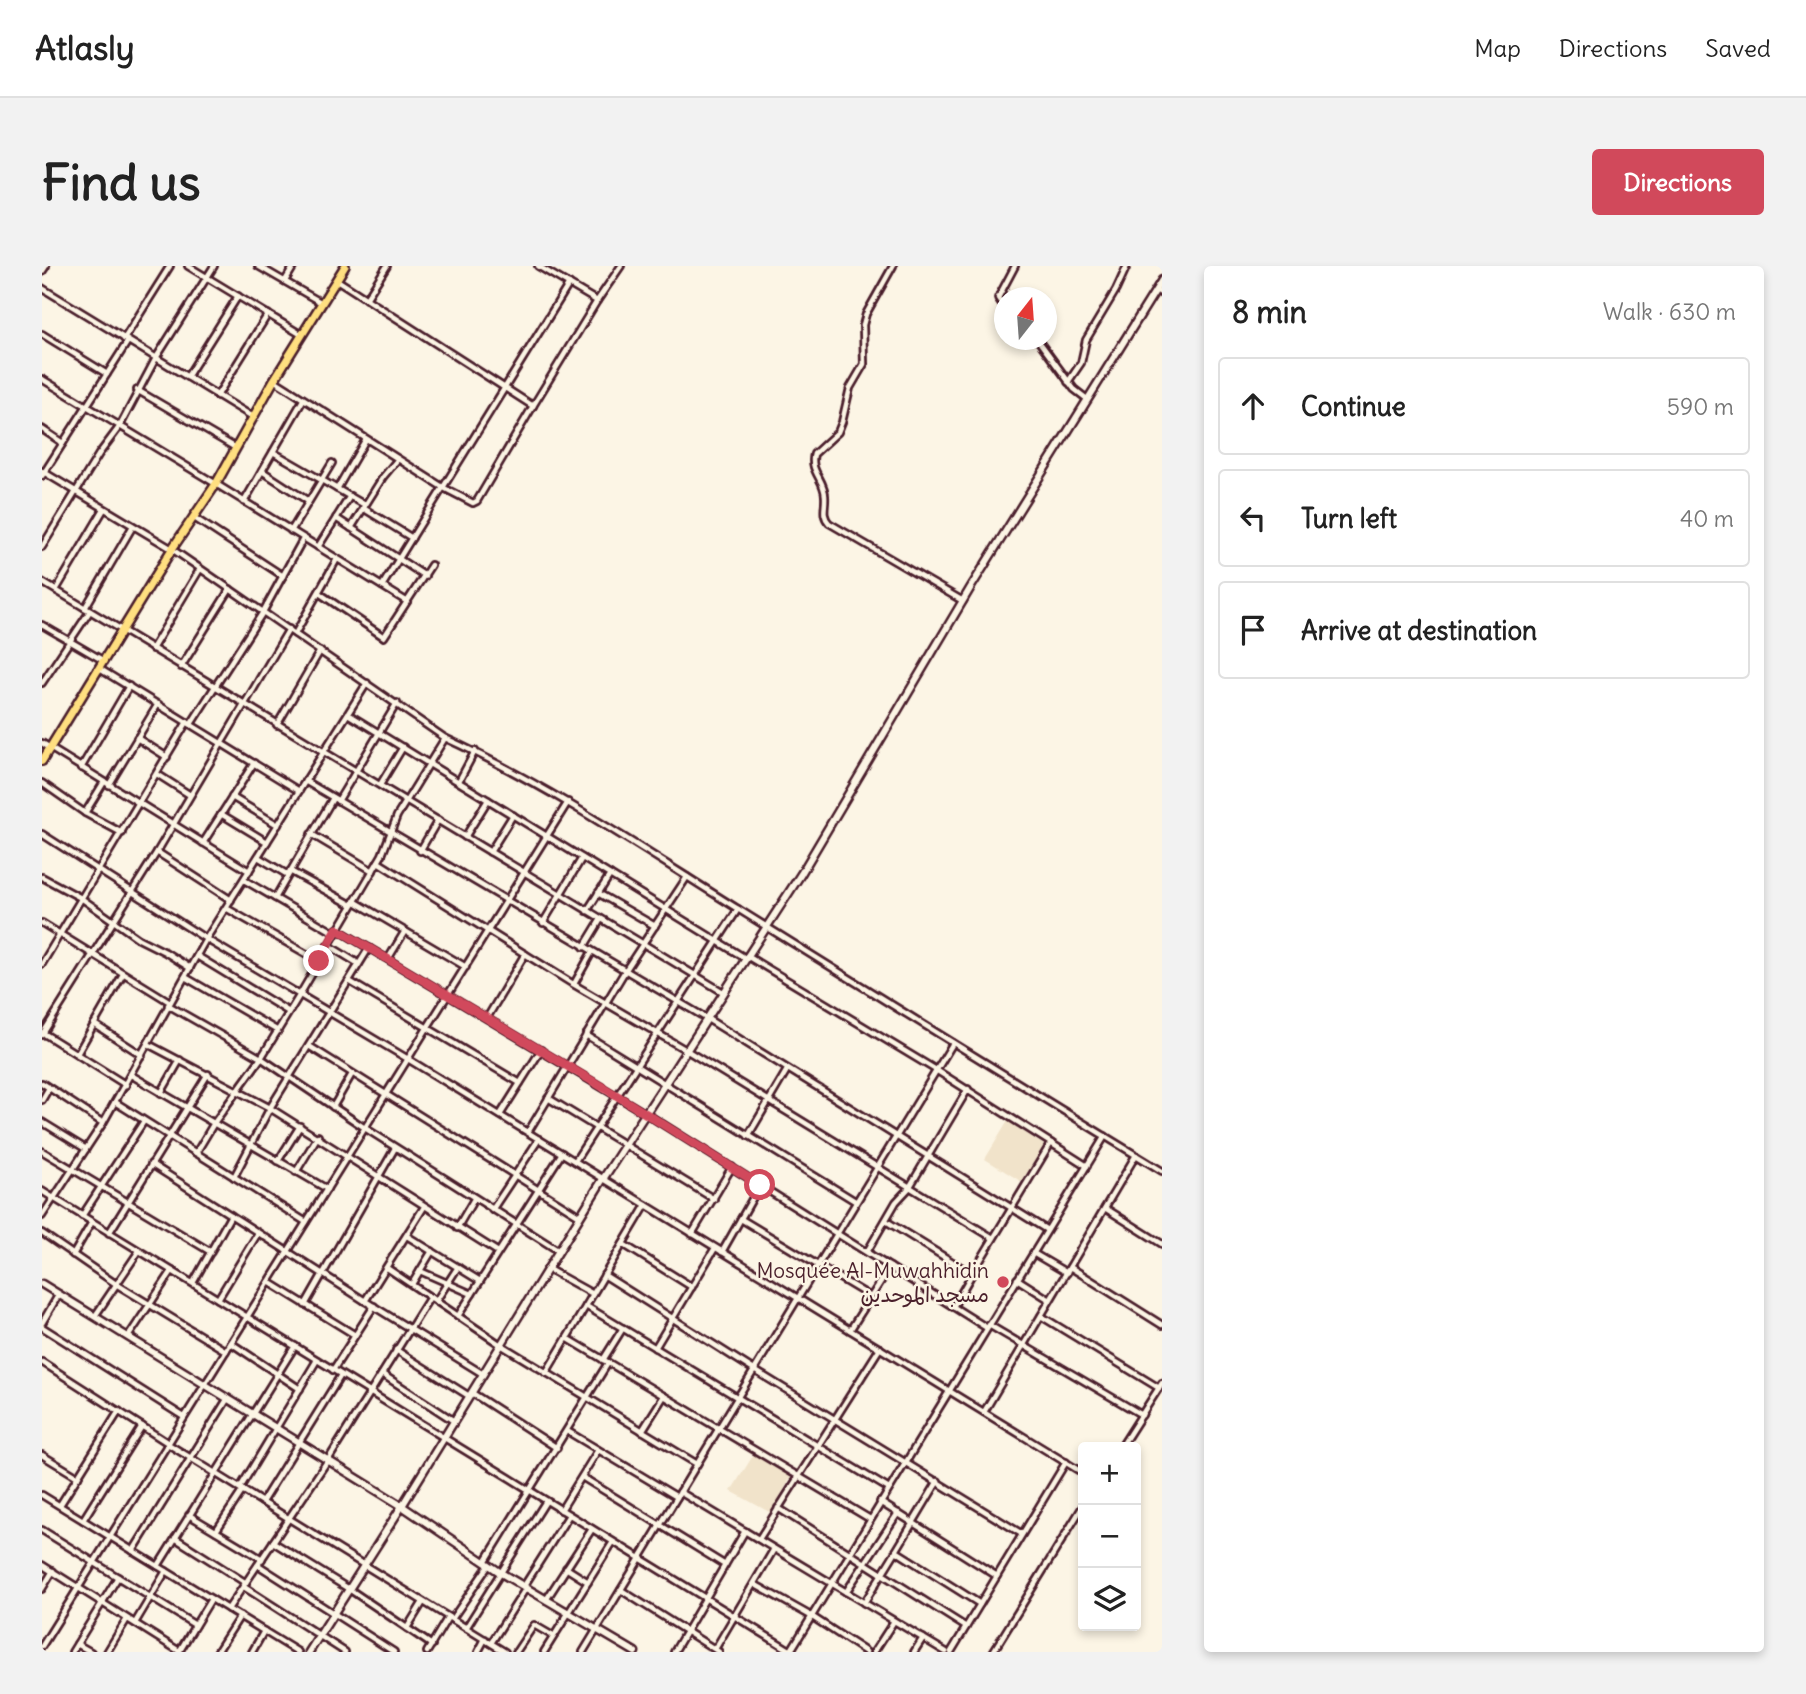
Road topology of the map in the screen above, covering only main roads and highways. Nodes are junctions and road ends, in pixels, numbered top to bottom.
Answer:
1 (345, 266) edge
2 (42, 761) edge

1 - 2 main road

